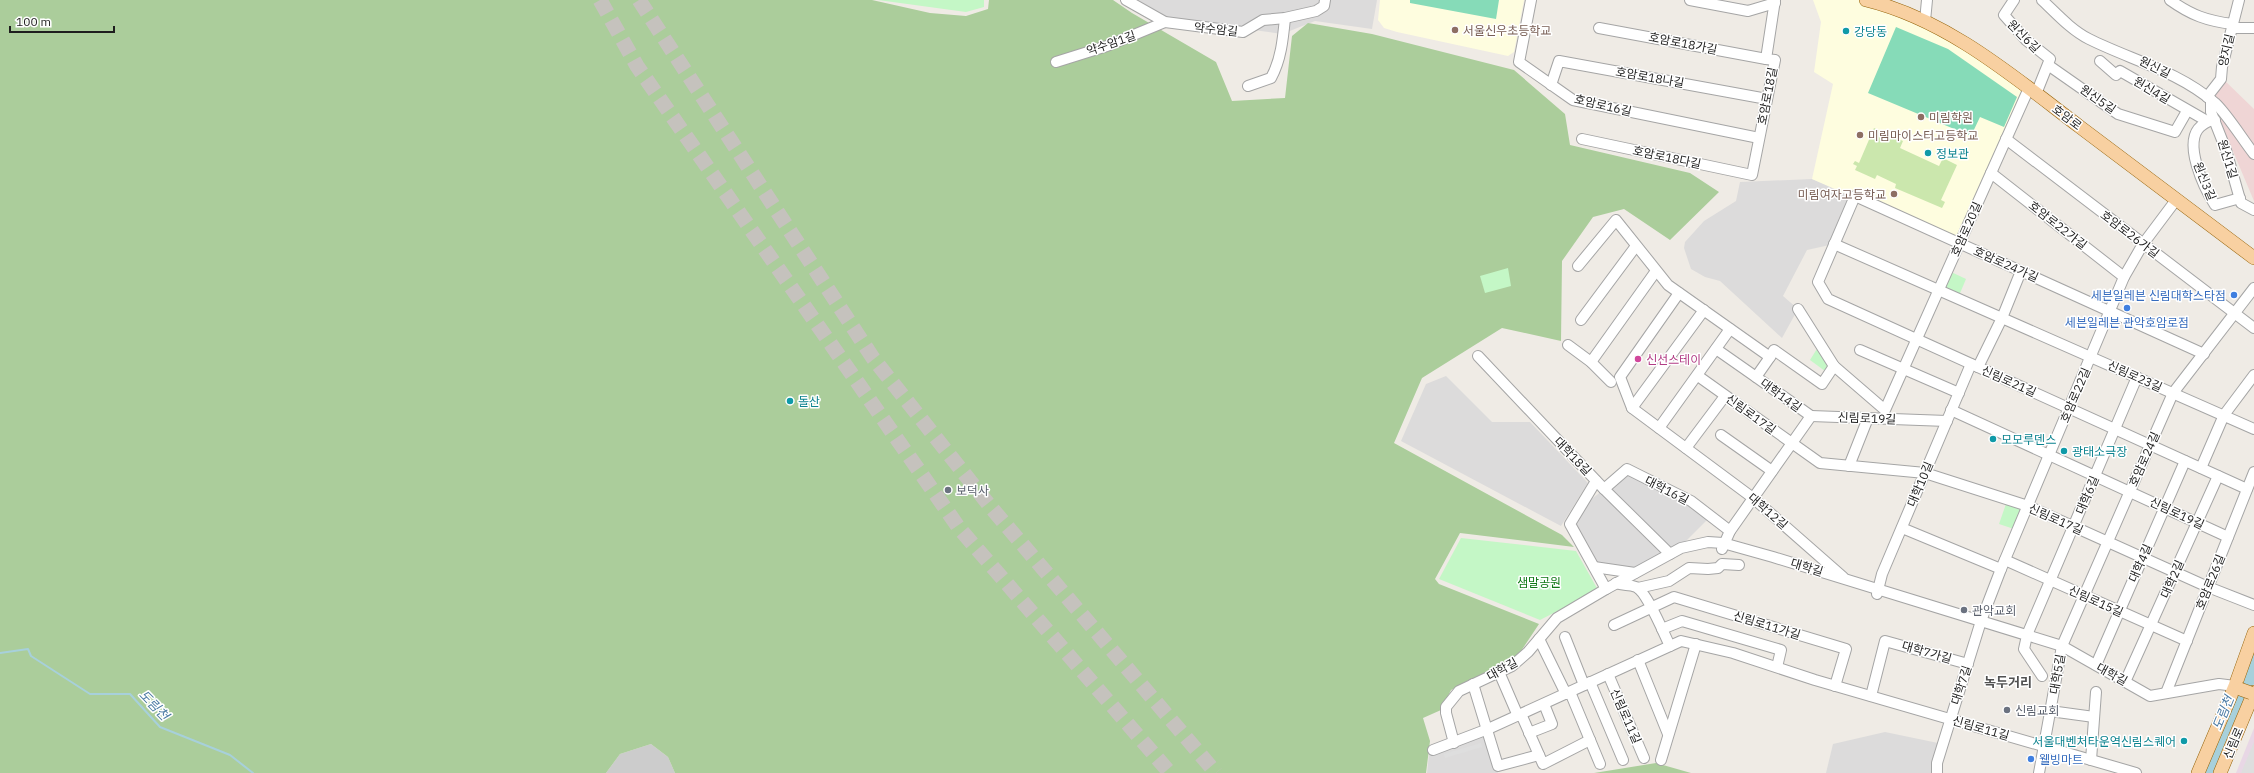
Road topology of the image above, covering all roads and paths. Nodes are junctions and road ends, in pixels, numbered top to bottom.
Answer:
1 (1126, 0) edge
2 (1325, 0) edge
3 (1531, 0) edge
4 (1690, 0) edge
5 (1927, 0) edge
6 (2014, 0) edge
7 (2042, 0) edge
8 (2170, 0) edge
9 (2239, 0) edge
10 (1775, 1) edge
11 (1874, 1) edge
12 (1285, 18) junction
13 (1925, 18) junction
14 (1165, 22) junction
15 (2232, 26) junction
16 (1599, 28) dead end
17 (2254, 28) edge
18 (1766, 59) junction
19 (2100, 61) dead end
20 (1056, 62) dead end
21 (2048, 65) junction
22 (1551, 85) junction
23 (1248, 86) dead end
24 (2035, 90) junction
25 (1767, 99) junction
26 (2209, 99) junction
27 (2187, 111) junction
28 (2211, 121) junction
29 (1759, 138) junction
30 (1582, 139) dead end
31 (2006, 139) junction
32 (2254, 154) edge
33 (1991, 173) junction
34 (1752, 175) joint
35 (2240, 198) junction
36 (2176, 200) junction
37 (2254, 210) edge
38 (1834, 244) junction
39 (1960, 244) junction
40 (2143, 244) junction
41 (1636, 246) junction
42 (2254, 252) edge
43 (2254, 258) edge
44 (1578, 266) dead end
45 (1656, 271) junction
46 (2021, 272) junction
47 (2124, 277) junction
48 (2254, 288) edge
49 (1939, 290) junction
50 (1679, 293) junction
51 (1798, 309) dead end
52 (1704, 310) junction
53 (2110, 311) junction
54 (2235, 313) junction
55 (2002, 318) junction
56 (1582, 320) dead end
57 (2254, 328) edge
58 (1730, 329) junction
59 (1917, 339) junction
60 (1568, 345) dead end
61 (1716, 349) junction
62 (1860, 350) dead end
63 (2204, 354) junction
64 (1478, 356) dead end
65 (1770, 357) junction
66 (2091, 357) junction
67 (1591, 362) junction
68 (1974, 365) junction
69 (1834, 366) junction
70 (1904, 369) junction
71 (2254, 375) edge
72 (1698, 376) junction
73 (1756, 377) junction
74 (2137, 377) junction
75 (1611, 382) dead end
76 (1959, 393) junction
77 (2173, 393) junction
78 (1725, 396) junction
79 (1632, 408) junction
80 (2069, 408) junction
81 (1951, 410) junction
82 (1883, 414) junction
83 (2224, 415) junction
84 (1811, 416) junction
85 (1868, 418) junction
86 (1947, 421) junction
87 (1659, 428) junction
88 (2115, 429) junction
89 (2254, 429) edge
90 (1721, 435) dead end
91 (1792, 443) junction
92 (2150, 445) junction
93 (1686, 448) junction
94 (2049, 455) junction
95 (2185, 461) junction
96 (1849, 466) junction
97 (2201, 468) junction
98 (1772, 471) junction
99 (2254, 472) edge
100 (1925, 473) junction
101 (2095, 476) junction
102 (2218, 476) junction
103 (1596, 481) junction
104 (1604, 489) junction
105 (2247, 489) junction
106 (2130, 492) junction
107 (1753, 498) junction
108 (2028, 506) junction
109 (2164, 508) junction
110 (2197, 522) junction
111 (2074, 527) junction
112 (1902, 528) junction
113 (1730, 531) junction
114 (2228, 537) junction
115 (2108, 542) junction
116 (1722, 546) junction
117 (1670, 554) junction
118 (2143, 558) junction
119 (1739, 565) dead end
120 (2003, 565) junction
121 (1594, 567) junction
122 (2175, 572) junction
123 (1638, 574) junction
124 (1846, 579) junction
125 (2051, 580) junction
126 (1615, 586) junction
127 (2208, 587) junction
128 (1638, 588) junction
129 (1878, 592) junction
130 (2084, 596) junction
131 (2254, 605) edge
132 (1652, 608) junction
133 (2119, 611) junction
134 (1981, 623) junction
135 (1614, 625) dead end
136 (2151, 625) junction
137 (1662, 629) junction
138 (2254, 633) edge
139 (1565, 637) dead end
140 (2027, 638) junction
141 (1540, 641) junction
142 (2186, 641) junction
143 (1696, 644) junction
144 (1670, 646) junction
145 (2062, 648) junction
146 (1638, 660) junction
147 (1968, 664) junction
148 (2096, 665) junction
149 (1776, 667) junction
150 (1500, 674) junction
151 (1608, 674) junction
152 (2042, 676) dead end
153 (2125, 682) junction
154 (1587, 684) junction
155 (1473, 686) junction
156 (1835, 686) junction
157 (2233, 690) junction
158 (2096, 692) dead end
159 (1568, 693) junction
160 (2166, 693) junction
161 (2253, 693) edge
162 (1872, 696) junction
163 (1544, 704) junction
164 (2050, 712) junction
165 (2252, 712) edge
166 (1520, 715) junction
167 (2094, 717) junction
168 (1950, 719) junction
169 (1488, 729) junction
170 (1529, 733) junction
171 (1668, 734) junction
172 (1590, 740) junction
173 (1456, 742) junction
174 (2044, 746) junction
175 (1433, 750) dead end
176 (1539, 755) junction
177 (1644, 758) dead end
178 (1623, 760) dead end
179 (1661, 760) dead end
180 (2091, 760) junction
181 (1600, 764) dead end
182 (1937, 773) edge
183 (2039, 773) edge
184 (2043, 773) edge
185 (2136, 773) edge
186 (2198, 773) edge
187 (2220, 773) edge

1 - 14 street, 약수암길
2 - 12 street, 약수암길
3 - 22 street, 호암로16길
4 - 10 street
5 - 13 street
6 - 21 street, 원신6길
7 - 26 street, 원신길
8 - 15 street
9 - 15 street, 양지길
10 - 18 street, 호암로18길
11 - 13 main road, 호암로
12 - 14 street, 약수암길
12 - 23 street
13 - 24 main road, 호암로
14 - 20 street, 약수암1길
15 - 17 street
15 - 26 street, 양지길
16 - 18 street, 호암로18가길
18 - 25 street, 호암로18길
19 - 27 street, 원신4길
21 - 24 street, 원신6길
21 - 27 street, 원신5길
22 - 25 street, 호암로18나길
22 - 29 street, 호암로16길
24 - 31 street, 호암로20길
24 - 36 main road, 호암로
24 - 42 main road
25 - 29 street, 호암로18길
26 - 28 street, 원신1길
26 - 32 street, 원신길
27 - 28 street, 원신4길
28 - 35 street, 원신1길
28 - 35 street, 원신3길
29 - 34 street, 호암로18길
30 - 34 street, 호암로18다길
31 - 33 street, 호암로20길
31 - 40 street, 호암로26가길
33 - 39 street, 호암로20길
33 - 47 street, 호암로22가길
35 - 37 street
36 - 40 street, 호암로22길
36 - 43 main road, 호암로
38 - 39 street, 호암로24가길
38 - 49 street, 신림로23길
38 - 59 street, 신림로21길
39 - 46 street, 호암로24가길
39 - 49 street, 호암로20길
40 - 47 street, 호암로22길
40 - 54 street, 호암로26가길
41 - 44 street
41 - 45 street
41 - 56 street
45 - 50 street
45 - 67 street
46 - 53 street, 호암로24가길
46 - 55 street
47 - 53 street, 호암로22길
48 - 54 street, 호암로24길
49 - 55 street, 신림로23길
49 - 59 street, 호암로20길
50 - 52 street
50 - 79 street
51 - 69 street
52 - 58 street
52 - 79 street
53 - 63 street, 호암로24가길
53 - 66 street, 호암로22길
54 - 57 street, 호암로26가길
54 - 63 street, 호암로24길
55 - 66 street, 신림로23길
55 - 68 street
58 - 61 street
58 - 65 street
59 - 68 street, 신림로21길
59 - 70 street, 호암로20길
60 - 67 street
61 - 72 street
61 - 73 street, 대학14길
62 - 70 street
63 - 77 street, 호암로24길
64 - 103 street, 대학18길
65 - 69 street
65 - 73 street, 대학14길
66 - 74 street, 신림로23길
66 - 80 street, 호암로22길
67 - 75 street
68 - 76 street, 대학10길
68 - 80 street, 신림로21길
69 - 82 street
70 - 76 street
70 - 82 street, 호암로20길
71 - 83 street
72 - 78 street, 신림로17길
72 - 87 street
73 - 84 street, 대학14길
74 - 77 street, 신림로23길
74 - 88 street, 대학6길
76 - 81 street, 대학10길
77 - 83 street, 신림로23길
77 - 92 street, 호암로24길
78 - 91 street, 신림로17길
78 - 93 street
79 - 87 street, 대학12길
80 - 88 street, 신림로21길
80 - 94 street, 호암로22길
81 - 86 street, 대학10길
81 - 94 street, 신림로19길
82 - 85 street, 신림로19길
82 - 86 street, 신림로19길
83 - 89 street, 신림로23길
83 - 97 street
84 - 85 street, 신림로19길
84 - 91 street, 대학14길
85 - 96 street
86 - 100 street, 대학10길
87 - 93 street, 대학12길
88 - 92 street, 신림로21길
88 - 101 street, 대학6길
90 - 98 street
91 - 96 street, 신림로17길
91 - 98 street, 대학14길
92 - 95 street, 신림로21길
92 - 106 street, 호암로24길
93 - 107 street, 대학12길
94 - 101 street, 신림로19길
94 - 108 street, 호암로22길
95 - 97 street, 신림로21길
95 - 109 street, 대학4길
96 - 100 street, 신림로17길
97 - 102 street, 신림로21길
98 - 107 street, 대학14길
99 - 105 street, 호암로26길
100 - 108 street, 신림로17길
100 - 112 street, 대학10길
101 - 106 street, 신림로19길
101 - 111 street, 대학6길
102 - 105 street, 신림로21길
102 - 110 street, 대학2길
103 - 104 street, 대학18길
103 - 121 street
104 - 113 street, 대학16길
104 - 117 street, 대학18길
105 - 114 street, 호암로26길
106 - 109 street, 신림로19길
106 - 115 street, 호암로24길
107 - 113 street, 대학14길
107 - 124 street, 대학12길
108 - 111 street, 신림로17길
108 - 120 street, 호암로22길
109 - 110 street, 신림로19길
109 - 118 street, 대학4길
110 - 114 street, 신림로19길
110 - 122 street, 대학2길
111 - 115 street, 신림로17길
111 - 125 street, 대학6길
112 - 120 street, 신림로15길
112 - 129 street, 대학10길
113 - 116 street, 대학14길
114 - 127 street, 호암로26길
115 - 118 street, 신림로17길
115 - 130 street, 호암로24길
116 - 117 street, 대학길
116 - 123 street
116 - 124 street, 대학길
116 - 129 street
117 - 123 street, 대학길
118 - 122 street, 신림로17길
118 - 133 street, 대학4길
119 - 128 street
120 - 125 street, 신림로15길
120 - 134 street, 호암로22길
121 - 123 street
121 - 126 street
122 - 127 street, 신림로17길
122 - 136 street, 대학2길
123 - 126 street, 대학길
124 - 129 street, 대학길
125 - 130 street, 신림로15길
125 - 140 street, 대학6길
126 - 128 street
126 - 141 street
126 - 141 street, 대학길
127 - 131 street, 신림로17길
127 - 142 street, 호암로26길
128 - 132 street
129 - 134 street, 대학길
130 - 133 street, 신림로15길
130 - 145 street, 호암로24길
132 - 135 street
132 - 137 street
132 - 156 street, 신림로11가길
133 - 136 street, 신림로15길
133 - 148 street, 대학4길
134 - 140 street, 대학길
134 - 147 street, 대학7길
136 - 142 street, 신림로15길
136 - 153 street, 대학2길
137 - 144 street
137 - 149 street
138 - 157 main road, 신림로
139 - 154 street
140 - 145 street, 대학길
140 - 152 street
141 - 150 street, 대학길
141 - 159 street
142 - 160 street, 호암로26길
143 - 144 street, 신림로11길
143 - 149 street, 신림로11길
143 - 171 street
144 - 146 street, 신림로11길
145 - 148 street, 대학길
145 - 157 street, 대학길
145 - 164 street, 대학5길
146 - 151 street, 신림로11길
146 - 171 street
147 - 162 street, 대학7가길
147 - 168 street, 대학7길
148 - 153 street, 대학길
149 - 156 street, 신림로11길
150 - 155 street, 대학길
150 - 166 street
151 - 154 street, 신림로11길
151 - 177 street, 신림로11길
153 - 160 street, 대학길
154 - 159 street, 신림로11길
154 - 178 street, 신림로11길
155 - 169 street
155 - 173 street, 대학길
156 - 162 street, 신림로11길
157 - 160 street, 대학길
157 - 161 main road, bridge
157 - 186 main road, 신림로
158 - 167 street
159 - 163 street, 신림로11길
159 - 172 street
161 - 165 main road, 신림로
162 - 168 street, 신림로11길
163 - 166 street, 신림로11길
163 - 170 street
164 - 167 street
164 - 174 street, 대학5길
165 - 187 main road, 신림로
166 - 169 street, 신림로11길
166 - 170 street
167 - 180 street
168 - 174 street, 신림로11길
168 - 182 street, 대학7길
169 - 173 street, 신림로11길
169 - 176 street
170 - 176 street
171 - 179 street
172 - 176 street
172 - 181 street
173 - 175 street, 신림로11길
174 - 180 street, 신림로11길
174 - 183 street, 대학5길
174 - 184 street
180 - 185 street, 신림로11길

